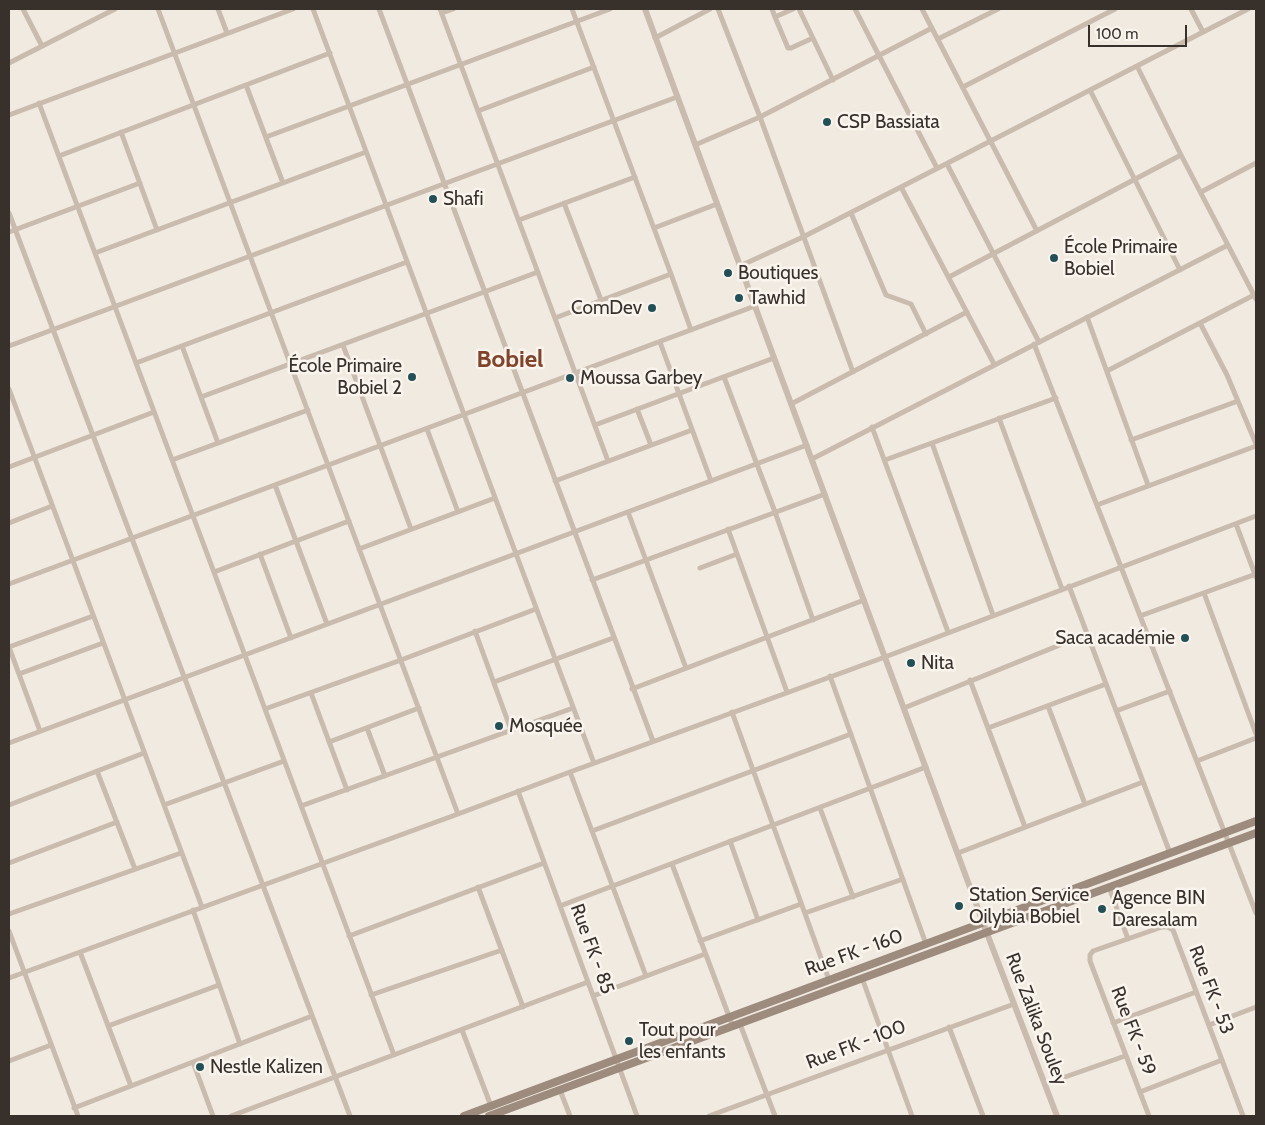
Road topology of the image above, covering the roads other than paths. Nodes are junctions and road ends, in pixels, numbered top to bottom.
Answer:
1 (23, 9) edge
2 (115, 9) edge
3 (158, 9) edge
4 (218, 9) edge
5 (293, 9) edge
6 (313, 9) edge
7 (379, 9) edge
8 (453, 9) edge
9 (572, 9) edge
10 (610, 9) edge
11 (645, 9) edge
12 (710, 9) edge
13 (718, 9) edge
14 (772, 9) edge
15 (793, 9) edge
16 (799, 9) edge
17 (855, 9) edge
18 (922, 9) edge
19 (998, 9) edge
20 (1115, 9) edge
21 (1191, 9) edge
22 (1248, 9) edge
23 (441, 11) edge
24 (986, 12) edge
25 (775, 17) junction
26 (577, 21) junction
27 (932, 28) junction
28 (1203, 32) junction
29 (227, 33) junction
30 (656, 38) junction
31 (813, 38) junction
32 (938, 39) junction
33 (42, 46) junction
34 (175, 53) junction
35 (330, 53) junction
36 (881, 56) junction
37 (9, 64) edge
38 (461, 64) junction
39 (1137, 66) junction
40 (594, 68) junction
41 (833, 80) junction
42 (407, 84) junction
43 (246, 85) junction
44 (963, 87) junction
45 (1090, 90) junction
46 (677, 97) junction
47 (39, 104) junction
48 (194, 105) junction
49 (349, 106) junction
50 (478, 111) junction
51 (9, 115) edge
52 (760, 117) junction
53 (614, 121) junction
54 (121, 132) junction
55 (266, 137) junction
56 (991, 141) junction
57 (695, 145) junction
58 (366, 152) junction
59 (1181, 155) junction
60 (59, 156) junction
61 (498, 164) junction
62 (947, 164) junction
63 (1256, 164) edge
64 (937, 168) junction
65 (634, 176) junction
66 (1134, 179) junction
67 (140, 183) junction
68 (283, 183) junction
69 (444, 184) junction
70 (901, 187) junction
71 (1201, 192) junction
72 (230, 202) junction
73 (564, 203) junction
74 (717, 204) junction
75 (386, 205) junction
76 (77, 206) junction
77 (9, 213) edge
78 (851, 213) junction
79 (519, 220) junction
80 (654, 228) junction
81 (15, 229) junction
82 (157, 230) junction
83 (1037, 231) junction
84 (9, 232) edge
85 (803, 237) junction
86 (1228, 244) junction
87 (95, 253) junction
88 (994, 254) junction
89 (250, 256) junction
90 (407, 262) junction
91 (740, 266) junction
92 (1180, 270) junction
93 (538, 272) junction
94 (671, 274) junction
95 (949, 277) junction
96 (484, 292) junction
97 (1255, 297) edge
98 (601, 300) junction
99 (115, 306) junction
100 (755, 306) junction
101 (271, 312) junction
102 (967, 312) junction
103 (426, 313) junction
104 (1087, 317) junction
105 (555, 318) junction
106 (1200, 323) junction
107 (53, 330) junction
108 (691, 330) junction
109 (926, 334) junction
110 (660, 342) junction
111 (1037, 343) junction
112 (342, 344) junction
113 (9, 346) edge
114 (182, 346) junction
115 (774, 358) junction
116 (136, 363) junction
117 (290, 364) junction
118 (994, 364) junction
119 (1107, 371) junction
120 (853, 372) junction
121 (576, 373) junction
122 (724, 377) junction
123 (9, 389) edge
124 (522, 393) junction
125 (679, 393) junction
126 (201, 397) junction
127 (1056, 398) junction
128 (1238, 401) junction
129 (791, 404) junction
130 (15, 406) junction
131 (9, 409) edge
132 (637, 409) junction
133 (308, 410) junction
134 (154, 412) junction
135 (464, 415) junction
136 (999, 418) junction
137 (595, 425) junction
138 (872, 427) junction
139 (427, 428) junction
140 (692, 430) junction
141 (93, 435) junction
142 (1131, 440) junction
143 (218, 443) junction
144 (932, 443) junction
145 (651, 445) junction
146 (1256, 445) edge
147 (380, 446) junction
148 (807, 446) junction
149 (34, 457) junction
150 (812, 459) junction
151 (172, 460) junction
152 (885, 460) junction
153 (608, 461) junction
154 (757, 464) junction
155 (328, 465) junction
156 (9, 467) edge
157 (555, 481) junction
158 (711, 481) junction
159 (275, 485) junction
160 (1148, 485) junction
161 (824, 494) junction
162 (495, 498) junction
163 (1097, 505) junction
164 (52, 506) junction
165 (458, 512) junction
166 (628, 512) junction
167 (775, 512) junction
168 (193, 516) junction
169 (1256, 516) edge
170 (349, 521) junction
171 (9, 522) edge
172 (1236, 524) junction
173 (411, 529) junction
174 (728, 529) junction
175 (574, 532) junction
176 (132, 539) junction
177 (296, 541) junction
178 (359, 549) junction
179 (260, 554) junction
180 (516, 554) junction
181 (737, 554) junction
182 (646, 559) junction
183 (72, 561) junction
184 (1121, 566) junction
185 (700, 568) dead end
186 (214, 572) junction
187 (1256, 575) edge
188 (592, 580) junction
189 (9, 584) edge
190 (1069, 586) junction
191 (1062, 589) junction
192 (1204, 593) junction
193 (864, 600) junction
194 (380, 604) junction
195 (536, 608) junction
196 (993, 615) junction
197 (93, 616) junction
198 (1140, 616) junction
199 (813, 620) junction
200 (327, 624) junction
201 (475, 631) junction
202 (948, 632) junction
203 (1087, 634) junction
204 (291, 638) junction
205 (614, 638) junction
206 (767, 638) junction
207 (103, 643) junction
208 (9, 647) edge
209 (245, 655) junction
210 (885, 656) junction
211 (401, 660) junction
212 (555, 660) junction
213 (686, 668) junction
214 (19, 674) junction
215 (830, 676) junction
216 (184, 678) junction
217 (970, 680) junction
218 (494, 682) junction
219 (1106, 684) junction
220 (632, 689) junction
221 (1170, 691) junction
222 (787, 692) junction
223 (311, 693) junction
224 (124, 700) junction
225 (1048, 706) junction
226 (419, 708) junction
227 (573, 708) junction
228 (904, 708) junction
229 (265, 709) junction
230 (1116, 710) junction
231 (732, 712) junction
232 (367, 728) junction
233 (988, 728) junction
234 (511, 730) junction
235 (40, 731) junction
236 (851, 734) junction
237 (1256, 734) edge
238 (1256, 738) edge
239 (652, 741) junction
240 (329, 742) junction
241 (9, 743) edge
242 (144, 753) junction
243 (437, 757) junction
244 (284, 760) junction
245 (1197, 761) junction
246 (594, 763) junction
247 (926, 767) junction
248 (753, 770) junction
249 (97, 771) junction
250 (570, 772) junction
251 (385, 776) junction
252 (224, 782) junction
253 (1143, 782) junction
254 (870, 788) junction
255 (346, 790) junction
256 (518, 791) junction
257 (1085, 804) junction
258 (9, 805) edge
259 (164, 805) junction
260 (301, 806) junction
261 (820, 808) junction
262 (458, 814) junction
263 (1256, 821) edge
264 (117, 822) junction
265 (773, 825) junction
266 (1025, 827) junction
267 (592, 831) junction
268 (1225, 833) junction
269 (1256, 833) edge
270 (730, 841) junction
271 (1229, 843) junction
272 (182, 853) junction
273 (958, 853) junction
274 (1170, 853) junction
275 (9, 863) edge
276 (322, 863) junction
277 (544, 863) junction
278 (672, 864) junction
279 (135, 869) junction
280 (903, 879) junction
281 (262, 885) junction
282 (612, 886) junction
283 (1109, 886) junction
284 (478, 888) junction
285 (853, 896) junction
286 (801, 904) junction
287 (560, 906) junction
288 (202, 907) junction
289 (193, 910) junction
290 (805, 913) junction
291 (1256, 913) edge
292 (9, 914) edge
293 (758, 920) junction
294 (983, 922) junction
295 (9, 931) edge
296 (987, 932) junction
297 (349, 936) junction
298 (1128, 939) junction
299 (700, 941) junction
300 (926, 944) junction
301 (502, 950) junction
302 (80, 952) junction
303 (705, 954) junction
304 (1090, 955) joint
305 (24, 972) junction
306 (646, 976) junction
307 (9, 978) edge
308 (862, 978) junction
309 (829, 980) junction
310 (588, 982) junction
311 (219, 985) junction
312 (1196, 992) junction
313 (371, 995) junction
314 (593, 996) junction
315 (1014, 1004) junction
316 (523, 1007) junction
317 (1256, 1007) edge
318 (312, 1016) junction
319 (728, 1018) junction
320 (1113, 1022) junction
321 (1209, 1024) junction
322 (108, 1026) junction
323 (736, 1026) junction
324 (949, 1027) junction
325 (462, 1030) junction
326 (240, 1044) junction
327 (51, 1045) junction
328 (888, 1050) junction
329 (394, 1056) junction
330 (1125, 1056) junction
331 (616, 1059) junction
332 (1222, 1060) junction
333 (9, 1061) edge
334 (193, 1062) junction
335 (620, 1068) junction
336 (335, 1077) junction
337 (1045, 1084) junction
338 (131, 1086) junction
339 (560, 1090) junction
340 (1140, 1092) junction
341 (767, 1095) junction
342 (491, 1106) junction
343 (74, 1108) junction
344 (78, 1116) edge
345 (213, 1116) edge
346 (231, 1116) edge
347 (350, 1116) edge
348 (464, 1116) edge
349 (489, 1116) edge
350 (570, 1116) edge
351 (637, 1116) edge
352 (709, 1116) edge
353 (775, 1116) edge
354 (912, 1116) edge
355 (982, 1116) edge
356 (1057, 1116) edge
357 (1148, 1116) edge
358 (1243, 1116) edge

1 - 33 street
2 - 33 street
3 - 34 street
4 - 29 street
5 - 29 street
6 - 35 street
7 - 42 street
8 - 23 street
9 - 26 street
10 - 26 street
11 - 30 street, Rue Zalika Souley
12 - 30 street
13 - 52 street
14 - 25 street
15 - 25 street
16 - 31 street
17 - 36 street
18 - 27 street
19 - 24 street
20 - 44 street
21 - 28 street
22 - 28 street
23 - 38 street
24 - 32 street
25 - 31 street
26 - 38 street
26 - 40 street
27 - 32 street
27 - 36 street
28 - 39 street
29 - 34 street
30 - 46 street, Rue Zalika Souley
31 - 41 street
32 - 44 street
33 - 37 street
34 - 47 street
34 - 48 street
35 - 43 street
35 - 49 street
36 - 41 street
36 - 64 street
38 - 42 street
38 - 50 street
39 - 45 street
39 - 59 street
40 - 50 street
40 - 53 street
41 - 52 street
42 - 49 street
42 - 69 street
43 - 48 street
43 - 55 street
44 - 56 street
45 - 56 street
45 - 66 street
46 - 53 street
46 - 57 street, Rue Zalika Souley
47 - 51 street
47 - 60 street
48 - 54 street
48 - 72 street
49 - 55 street
49 - 58 street
50 - 61 street
52 - 57 street
52 - 85 street
53 - 61 street
53 - 65 street
54 - 60 street
54 - 67 street
55 - 68 street
56 - 62 street
56 - 83 street
57 - 74 street, Rue Zalika Souley
58 - 68 street
58 - 75 street
59 - 66 street
59 - 71 street
60 - 76 street
61 - 69 street
61 - 79 street
62 - 64 street
62 - 88 street
63 - 71 street
64 - 70 street
65 - 73 street
65 - 80 street
66 - 83 street
66 - 92 street
67 - 76 street
67 - 82 street
68 - 72 street
69 - 75 street
69 - 96 street
70 - 78 street
70 - 95 street
71 - 86 street
72 - 82 street
72 - 89 street
73 - 79 street
73 - 98 street
74 - 80 street
74 - 91 street, Rue Zalika Souley
75 - 89 street
75 - 90 street
76 - 81 street
76 - 87 street
77 - 81 street
78 - 85 street
78 - 109 street
79 - 93 street
80 - 94 street
81 - 84 street
81 - 107 street
82 - 87 street
83 - 88 street
85 - 91 street
85 - 120 street
86 - 92 street
86 - 97 street
87 - 99 street
88 - 95 street
88 - 111 street
89 - 99 street
89 - 101 street
90 - 101 street
90 - 103 street
91 - 100 street, Rue Zalika Souley
92 - 104 street
93 - 96 street
93 - 105 street
94 - 98 street
94 - 108 street
95 - 102 street
96 - 103 street
96 - 124 street
97 - 106 street
98 - 105 street
99 - 107 street
99 - 116 street
100 - 108 street
100 - 115 street, Rue Zalika Souley
101 - 114 street
101 - 117 street
102 - 109 street
102 - 118 street
103 - 112 street
103 - 135 street
104 - 111 street
104 - 119 street
105 - 121 street
106 - 119 street
106 - 128 street
107 - 113 street
107 - 141 street
108 - 110 street
109 - 120 street
110 - 121 street
110 - 125 street
111 - 118 street
111 - 127 street
112 - 117 street
112 - 147 street
114 - 116 street
114 - 126 street
115 - 122 street
115 - 129 street, Rue Zalika Souley
116 - 134 street
117 - 126 street
117 - 133 street
118 - 138 street
119 - 142 street
120 - 129 street
121 - 124 street
121 - 137 street
122 - 125 street
122 - 154 street
123 - 130 street
124 - 135 street
124 - 157 street
125 - 132 street
125 - 140 street
126 - 143 street
127 - 136 street
127 - 163 street
128 - 142 street
128 - 146 street
129 - 148 street, Rue Zalika Souley
130 - 131 street
130 - 149 street
132 - 137 street
132 - 145 street
133 - 143 street
133 - 155 street
134 - 141 street
134 - 151 street
135 - 139 street
135 - 162 street
136 - 144 street
136 - 191 street
137 - 153 street
138 - 150 street
138 - 152 street
139 - 147 street
139 - 165 street
140 - 145 street
140 - 158 street
141 - 149 street
141 - 176 street
142 - 160 street
143 - 151 street
144 - 152 street
144 - 196 street
145 - 153 street
146 - 160 street
147 - 155 street
147 - 173 street
148 - 150 street, Rue Zalika Souley
148 - 154 street
149 - 156 street
149 - 164 street
150 - 161 street, Rue Zalika Souley
151 - 168 street
152 - 202 street
153 - 157 street
154 - 158 street
154 - 167 street
155 - 159 street
155 - 170 street
157 - 175 street
158 - 166 street
159 - 168 street
159 - 177 street
160 - 163 street
161 - 167 street
161 - 193 street, Rue Zalika Souley
162 - 165 street
162 - 180 street
163 - 184 street
164 - 171 street
164 - 183 street
165 - 173 street
166 - 175 street
166 - 182 street
167 - 174 street
167 - 199 street
168 - 176 street
168 - 186 street
169 - 172 street
170 - 177 street
170 - 178 street
172 - 184 street
172 - 187 street
173 - 178 street
174 - 181 street
174 - 182 street
175 - 180 street
175 - 188 street
176 - 183 street
176 - 216 street
177 - 179 street
177 - 200 street
178 - 194 street
179 - 186 street
179 - 204 street
180 - 194 street
180 - 195 street
181 - 185 street
181 - 206 street
182 - 188 street
182 - 213 street
183 - 189 street
183 - 197 street
184 - 190 street
184 - 198 street
186 - 209 street
187 - 192 street
188 - 205 street
190 - 191 street
190 - 203 street
191 - 196 street
192 - 198 street
192 - 237 street
193 - 199 street
193 - 210 street, Rue Zalika Souley
194 - 200 street
194 - 211 street
195 - 201 street
195 - 212 street
196 - 202 street
197 - 207 street
197 - 208 street
198 - 221 street
199 - 206 street
200 - 204 street
201 - 211 street
201 - 218 street
202 - 210 street
203 - 217 street
203 - 219 street
204 - 209 street
205 - 212 street
205 - 220 street
206 - 213 street
206 - 222 street
207 - 214 street
207 - 224 street
208 - 214 street
209 - 216 street
209 - 229 street
210 - 215 street
210 - 228 street, Rue Zalika Souley
211 - 223 street
211 - 226 street
212 - 218 street
212 - 227 street
213 - 220 street
214 - 235 street
215 - 222 street
215 - 236 street
216 - 224 street
216 - 252 street
217 - 228 street
217 - 233 street
218 - 234 street
219 - 225 street
219 - 230 street
220 - 239 street
221 - 230 street
221 - 245 street
222 - 231 street
223 - 229 street
223 - 240 street
224 - 235 street
224 - 242 street
225 - 233 street
225 - 257 street
226 - 232 street
226 - 243 street
227 - 234 street
227 - 246 street
228 - 247 street, Rue Zalika Souley
229 - 244 street
230 - 253 street
231 - 239 street
231 - 248 street
232 - 240 street
232 - 251 street
233 - 266 street
234 - 243 street
235 - 241 street
236 - 248 street
236 - 254 street
238 - 245 street
239 - 246 street
240 - 255 street
242 - 249 street
242 - 259 street
243 - 251 street
243 - 262 street
244 - 252 street
244 - 260 street
245 - 268 street
246 - 250 street
247 - 254 street
247 - 273 street, Rue Zalika Souley
248 - 265 street
248 - 267 street
249 - 258 street
249 - 264 street
250 - 256 street
250 - 267 street
251 - 255 street
252 - 259 street
252 - 281 street
253 - 257 street
253 - 274 street
254 - 261 street
254 - 280 street
255 - 260 street
256 - 262 street
256 - 277 street, Rue FK - 85
257 - 266 street
259 - 272 street
260 - 276 street
261 - 265 street
261 - 285 street
262 - 276 street
263 - 268 main road, Rue FK - 160
264 - 275 street
264 - 279 street
265 - 270 street
265 - 286 street
266 - 273 street
267 - 282 street
268 - 271 street
268 - 274 main road, Rue FK - 160
269 - 271 main road, Rue FK - 160
270 - 278 street
270 - 293 street
271 - 283 main road, Rue FK - 160
271 - 291 street
272 - 279 street
272 - 288 street
273 - 294 street, Rue Zalika Souley
274 - 294 main road, Rue FK - 160
276 - 281 street
276 - 297 street
277 - 284 street
277 - 287 street, Rue FK - 85
278 - 282 street
278 - 299 street
279 - 292 street
280 - 285 street
280 - 300 street
281 - 288 street
281 - 318 street
282 - 287 street
282 - 306 street
283 - 296 main road, Rue FK - 160
283 - 298 street
284 - 297 street
284 - 301 street
285 - 290 street
286 - 290 street
286 - 293 street
287 - 310 street, Rue FK - 85
288 - 289 street
289 - 302 street
289 - 311 street
290 - 309 street
293 - 299 street
294 - 296 street, Rue Zalika Souley
294 - 300 main road, Rue FK - 160
295 - 305 street
296 - 308 main road, Rue FK - 160
296 - 315 street, Rue Zalika Souley
297 - 313 street
298 - 304 street, Rue FK - 53
298 - 312 street, Rue FK - 53
299 - 303 street
300 - 309 main road, Rue FK - 160
301 - 313 street
301 - 316 street
302 - 305 street
302 - 322 street
303 - 306 street
303 - 319 street
304 - 320 street, Rue FK - 59
305 - 307 street
305 - 327 street
306 - 314 street
308 - 323 main road, Rue FK - 160
308 - 328 street
309 - 319 main road, Rue FK - 160
310 - 314 street, Rue FK - 85
310 - 316 street
311 - 322 street
311 - 326 street
312 - 320 street
312 - 321 street, Rue FK - 53
313 - 329 street
314 - 331 street, Rue FK - 85
315 - 324 street, Rue FK - 100
315 - 337 street, Rue Zalika Souley
316 - 325 street
317 - 321 street
318 - 326 street
318 - 336 street
319 - 323 street
319 - 331 main road, Rue FK - 160
320 - 330 street, Rue FK - 59
321 - 332 street, Rue FK - 53
322 - 338 street
323 - 335 main road, Rue FK - 160
323 - 341 street
324 - 328 street, Rue FK - 100
324 - 355 street
325 - 329 street
325 - 342 street
326 - 334 street
327 - 333 street
327 - 343 street
328 - 341 street, Rue FK - 100
328 - 354 street
329 - 336 street
330 - 337 street
330 - 340 street, Rue FK - 59
331 - 335 street, Rue FK - 85
331 - 342 main road, Rue FK - 160
332 - 340 street
332 - 358 street, Rue FK - 53
334 - 338 street
334 - 345 street
335 - 339 main road, Rue FK - 160
335 - 351 street, Rue FK - 85
336 - 346 street
336 - 347 street
337 - 356 street, Rue Zalika Souley
338 - 343 street
339 - 349 main road, Rue FK - 160
339 - 350 street
340 - 357 street, Rue FK - 59
341 - 352 street, Rue FK - 100
341 - 353 street
342 - 348 main road, Rue FK - 160
343 - 344 street

